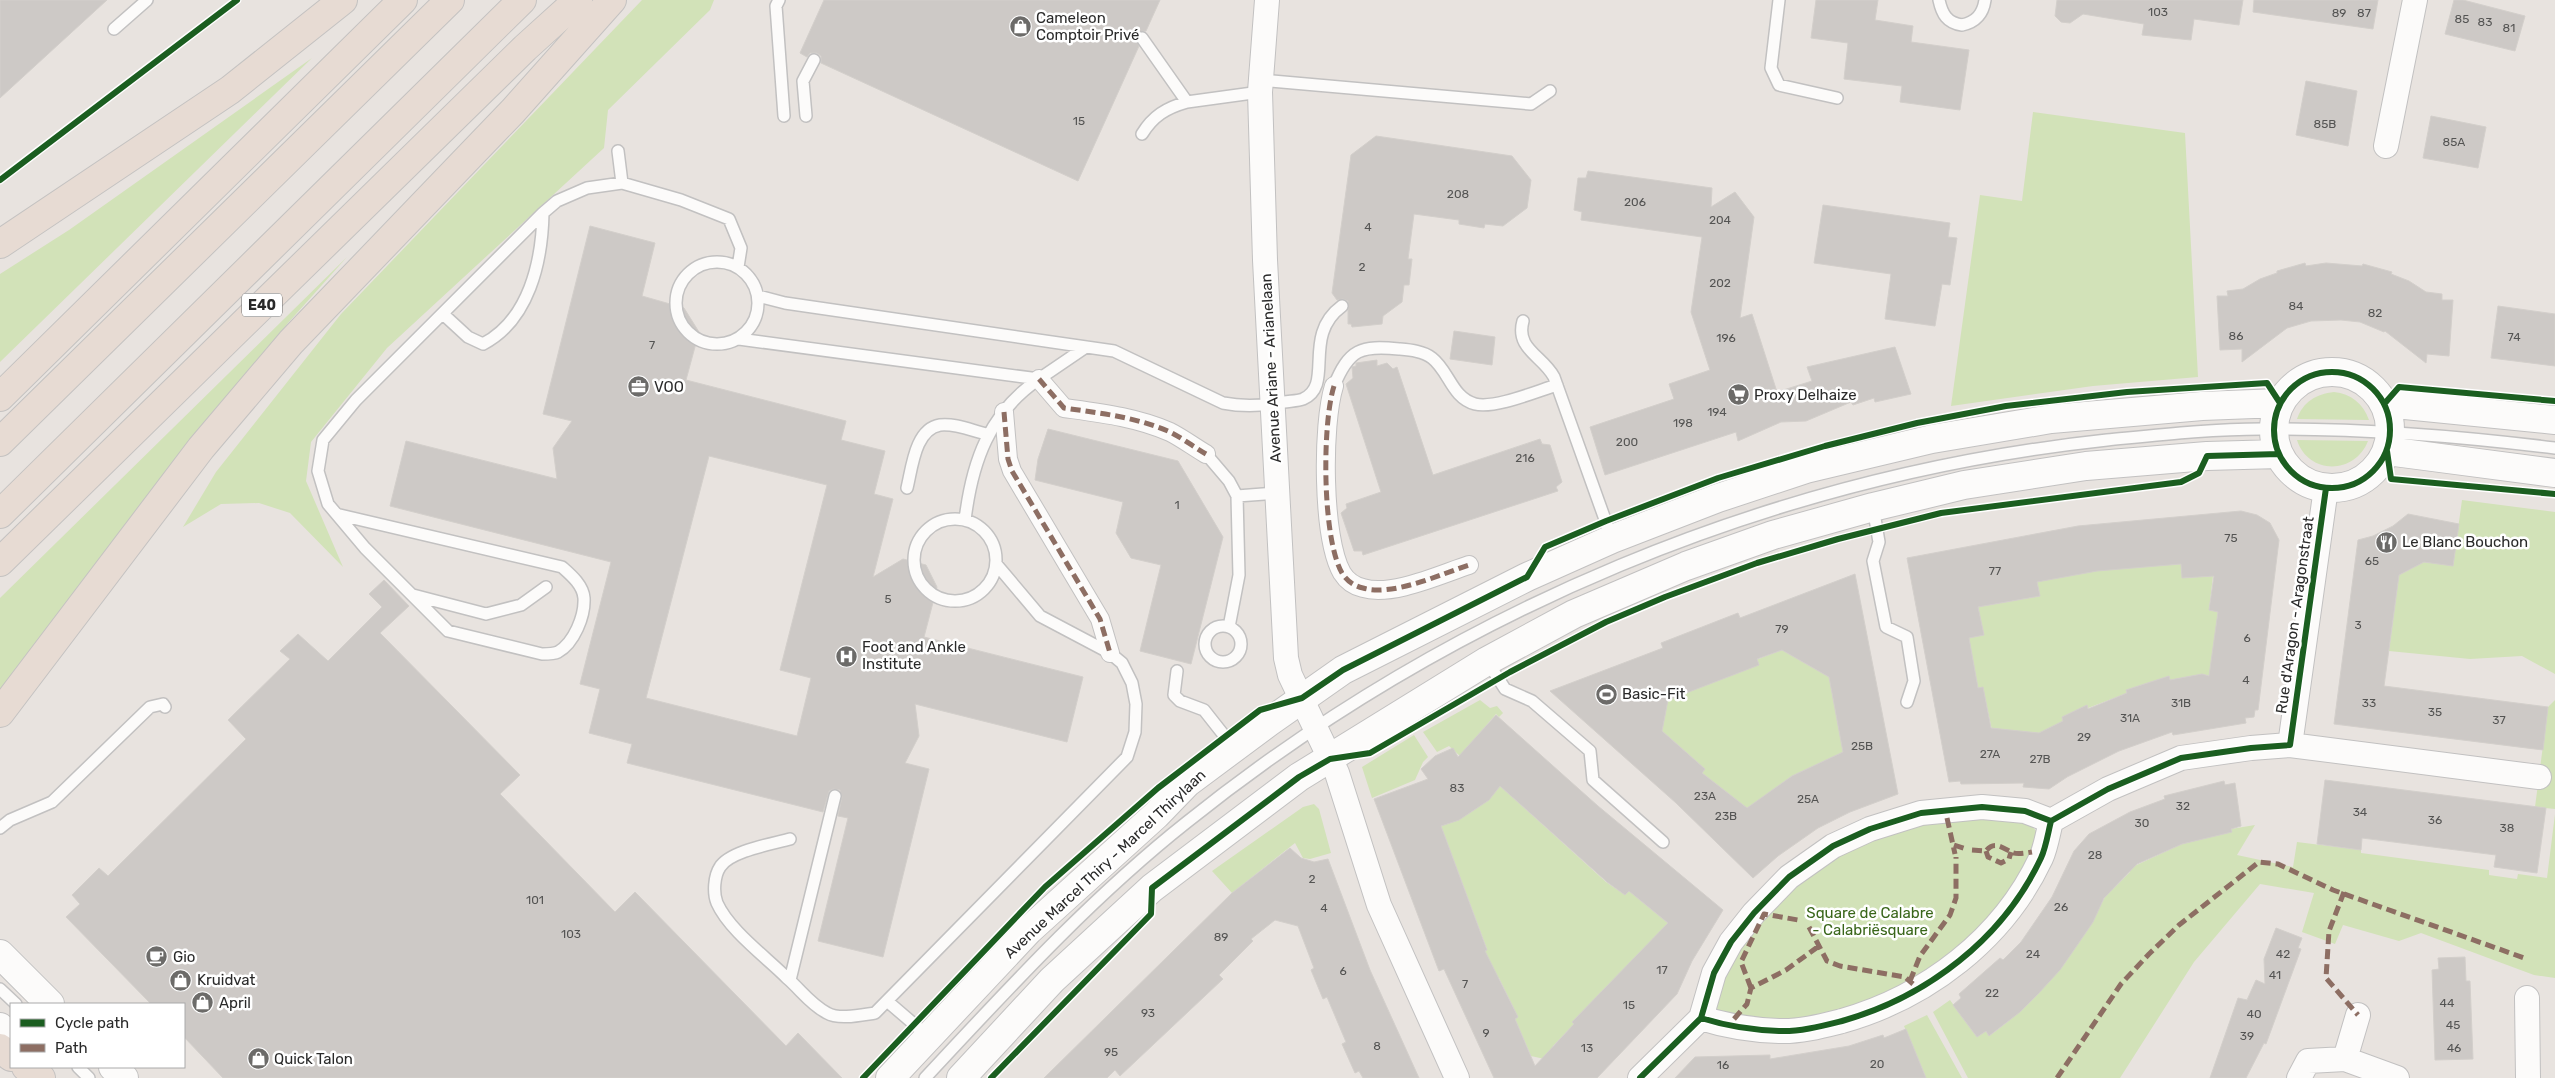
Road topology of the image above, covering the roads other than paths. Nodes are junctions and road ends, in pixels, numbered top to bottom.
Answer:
1 (147, 0) edge
2 (343, 0) edge
3 (403, 0) edge
4 (450, 0) edge
5 (522, 0) edge
6 (578, 0) edge
7 (612, 0) edge
8 (779, 0) edge
9 (1267, 0) edge
10 (1779, 0) edge
11 (1939, 0) edge
12 (1985, 0) edge
13 (2415, 0) edge
14 (114, 29) dead end
15 (1142, 38) dead end
16 (814, 60) dead end
17 (1260, 86) junction
18 (1550, 91) dead end
19 (1837, 98) dead end
20 (1187, 102) junction
21 (784, 116) dead end
22 (806, 116) dead end
23 (1142, 134) dead end
24 (2386, 146) dead end
25 (618, 151) dead end
26 (622, 183) junction
27 (543, 213) junction
28 (0, 244) edge
29 (738, 267) junction
30 (758, 296) junction
31 (1342, 306) dead end
32 (443, 314) junction
33 (1523, 321) dead end
34 (739, 339) junction
35 (1086, 347) junction
36 (1038, 379) junction
37 (1557, 385) junction
38 (1334, 386) joint
39 (0, 397) edge
40 (2280, 403) junction
41 (2384, 403) junction
42 (1272, 404) junction
43 (1004, 412) junction
44 (2555, 420) edge
45 (987, 434) junction
46 (2389, 441) junction
47 (0, 442) edge
48 (2277, 442) junction
49 (2555, 448) edge
50 (1206, 454) joint
51 (2555, 473) edge
52 (907, 488) dead end
53 (2326, 488) junction
54 (1277, 493) junction
55 (1237, 496) junction
56 (1872, 507) junction
57 (0, 514) edge
58 (340, 515) junction
59 (965, 520) junction
60 (1612, 539) junction
61 (0, 562) edge
62 (996, 565) junction
63 (1469, 565) dead end
64 (546, 587) dead end
65 (411, 595) junction
66 (1229, 627) dead end
67 (1110, 654) junction
68 (1487, 661) junction
69 (1177, 671) dead end
70 (1302, 698) junction
71 (1907, 702) dead end
72 (165, 707) dead end
73 (0, 713) edge
74 (1316, 729) junction
75 (2290, 745) junction
76 (1234, 748) junction
77 (1330, 759) junction
78 (2539, 777) dead end
79 (835, 796) dead end
80 (2051, 821) junction
81 (0, 828) edge
82 (790, 839) dead end
83 (1663, 842) dead end
84 (0, 954) edge
85 (790, 980) junction
86 (0, 989) edge
87 (2527, 998) dead end
88 (887, 1001) junction
89 (15, 1003) edge
90 (49, 1003) edge
91 (2358, 1015) dead end
92 (1700, 1018) junction
93 (0, 1027) edge
94 (10, 1036) edge
95 (929, 1037) junction
96 (2345, 1059) junction
97 (27, 1068) edge
98 (43, 1068) edge
99 (79, 1068) edge
100 (114, 1068) edge
101 (42, 1078) edge
102 (54, 1078) edge
103 (89, 1078) edge
104 (124, 1078) edge
105 (890, 1078) edge
106 (925, 1078) edge
107 (961, 1078) edge
108 (1456, 1078) edge
109 (1640, 1078) edge
110 (2299, 1078) edge
111 (2397, 1078) edge
112 (2528, 1078) edge

1 - 14 lane
2 - 28 highway
3 - 39 highway
4 - 47 highway
5 - 57 highway, E40
6 - 61 highway, E40
7 - 73 highway
8 - 21 lane
9 - 17 street, Avenue Ariane - Arianelaan
10 - 19 lane
11 - 12 lane
13 - 24 street
15 - 20 lane
16 - 22 lane
17 - 18 lane
17 - 20 lane
17 - 42 street, Avenue Ariane - Arianelaan
20 - 23 lane
25 - 26 lane
26 - 27 lane
26 - 29 lane
27 - 32 lane
27 - 32 lane
29 - 30 lane
29 - 34 lane
30 - 34 lane
30 - 35 lane
31 - 42 lane
32 - 58 lane
33 - 37 lane
34 - 36 lane
35 - 36 lane
35 - 42 lane
36 - 43 lane
36 - 50 street
37 - 38 lane
37 - 60 lane
38 - 63 street
40 - 41 main road
40 - 48 main road
40 - 60 main road, Avenue Marcel Thiry - Marcel Thirylaan
41 - 44 main road
41 - 46 main road
42 - 54 street, Avenue Ariane - Arianelaan
43 - 45 lane
43 - 67 street
45 - 52 lane
45 - 59 lane
46 - 48 lane, Avenue Marcel Thiry - Marcel Thirylaan
46 - 49 lane, Avenue Marcel Thiry - Marcel Thirylaan
46 - 51 main road, Avenue Marcel Thiry - Marcel Thirylaan
46 - 53 main road
48 - 53 main road
48 - 56 main road, Avenue Marcel Thiry - Marcel Thirylaan
48 - 74 lane, Avenue Marcel Thiry - Marcel Thirylaan
50 - 55 lane
53 - 75 street, Rue d'Aragon - Aragonstraat
54 - 55 lane
54 - 70 street, Avenue Ariane - Arianelaan
55 - 66 lane
56 - 68 main road, Avenue Marcel Thiry - Marcel Thirylaan
56 - 71 lane
58 - 65 lane
58 - 65 lane
59 - 62 lane
59 - 62 lane
60 - 70 main road, Avenue Marcel Thiry - Marcel Thirylaan
62 - 67 lane
64 - 65 lane
67 - 88 lane
68 - 77 main road, Avenue Marcel Thiry - Marcel Thirylaan
68 - 83 lane
69 - 76 lane
70 - 74 street, Avenue Ariane - Arianelaan
70 - 76 main road, Avenue Marcel Thiry - Marcel Thirylaan
72 - 81 lane
74 - 77 street, Avenue Ariane - Arianelaan
74 - 106 lane, Avenue Marcel Thiry - Marcel Thirylaan
75 - 78 street
75 - 80 street
76 - 95 main road, Avenue Marcel Thiry - Marcel Thirylaan
77 - 107 main road, Avenue Marcel Thiry - Marcel Thirylaan
77 - 108 street, Avenue Ariane - Arianelaan
79 - 85 lane
80 - 92 street
80 - 92 street
82 - 85 lane
84 - 90 main road
85 - 88 lane
86 - 89 lane
87 - 112 street
88 - 95 lane
91 - 96 street
92 - 109 street
93 - 94 main road
95 - 105 main road, Avenue Marcel Thiry - Marcel Thirylaan
96 - 110 street
96 - 111 street
97 - 101 highway
98 - 102 main road
99 - 103 lane
100 - 104 main road

